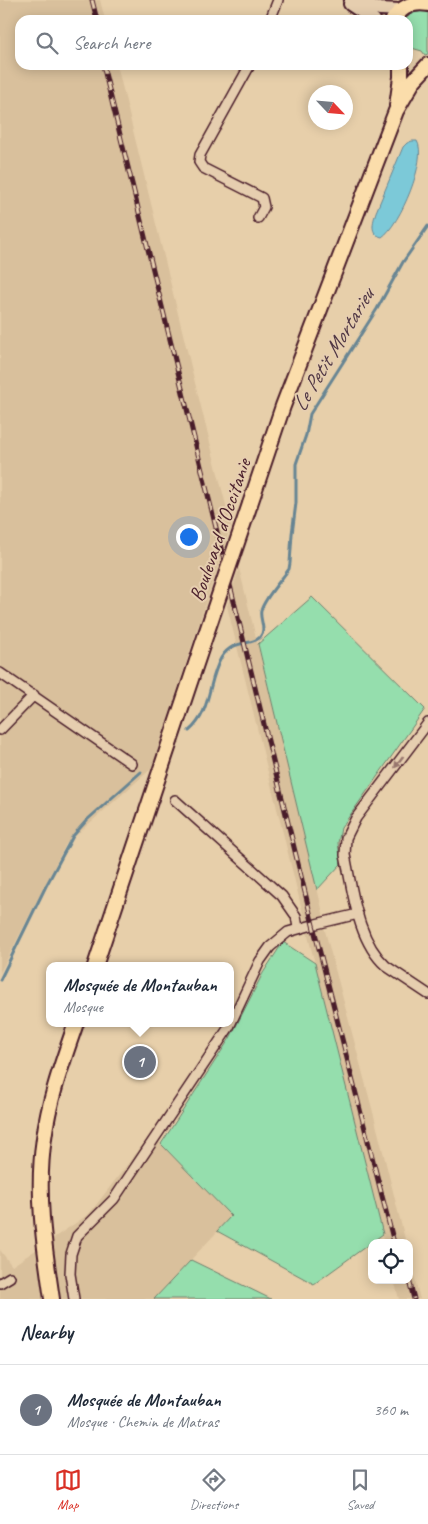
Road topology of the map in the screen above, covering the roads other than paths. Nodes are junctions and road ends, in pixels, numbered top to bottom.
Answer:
1 (278, 0) edge
2 (344, 0) edge
3 (351, 0) edge
4 (424, 2) edge
5 (272, 15) edge
6 (366, 15) edge
7 (397, 15) edge
8 (413, 63) edge
9 (428, 64) edge
10 (247, 70) edge
11 (401, 70) edge
12 (396, 111) junction
13 (258, 218) dead end
14 (0, 672) edge
15 (34, 695) junction
16 (428, 723) edge
17 (0, 730) edge
18 (132, 764) dead end
19 (175, 800) dead end
20 (358, 914) junction
21 (298, 928) junction
22 (96, 962) edge
23 (428, 994) edge
24 (234, 1016) edge
25 (75, 1027) edge
26 (229, 1027) edge
27 (10, 1277) dead end
28 (0, 1283) edge
29 (52, 1299) edge
30 (74, 1299) edge

1 - 5 street
2 - 6 main road
3 - 7 main road
4 - 7 main road
8 - 9 main road
9 - 12 main road, Boulevard d'Occitanie
10 - 13 street
11 - 12 main road, Boulevard d'Occitanie
12 - 22 main road, Boulevard d'Occitanie, bridge
14 - 15 street
15 - 17 street
15 - 18 street
16 -> 20 street
19 - 21 street
20 - 21 street
20 - 23 street
21 - 24 street
25 - 29 main road
26 - 30 street
27 - 28 street

